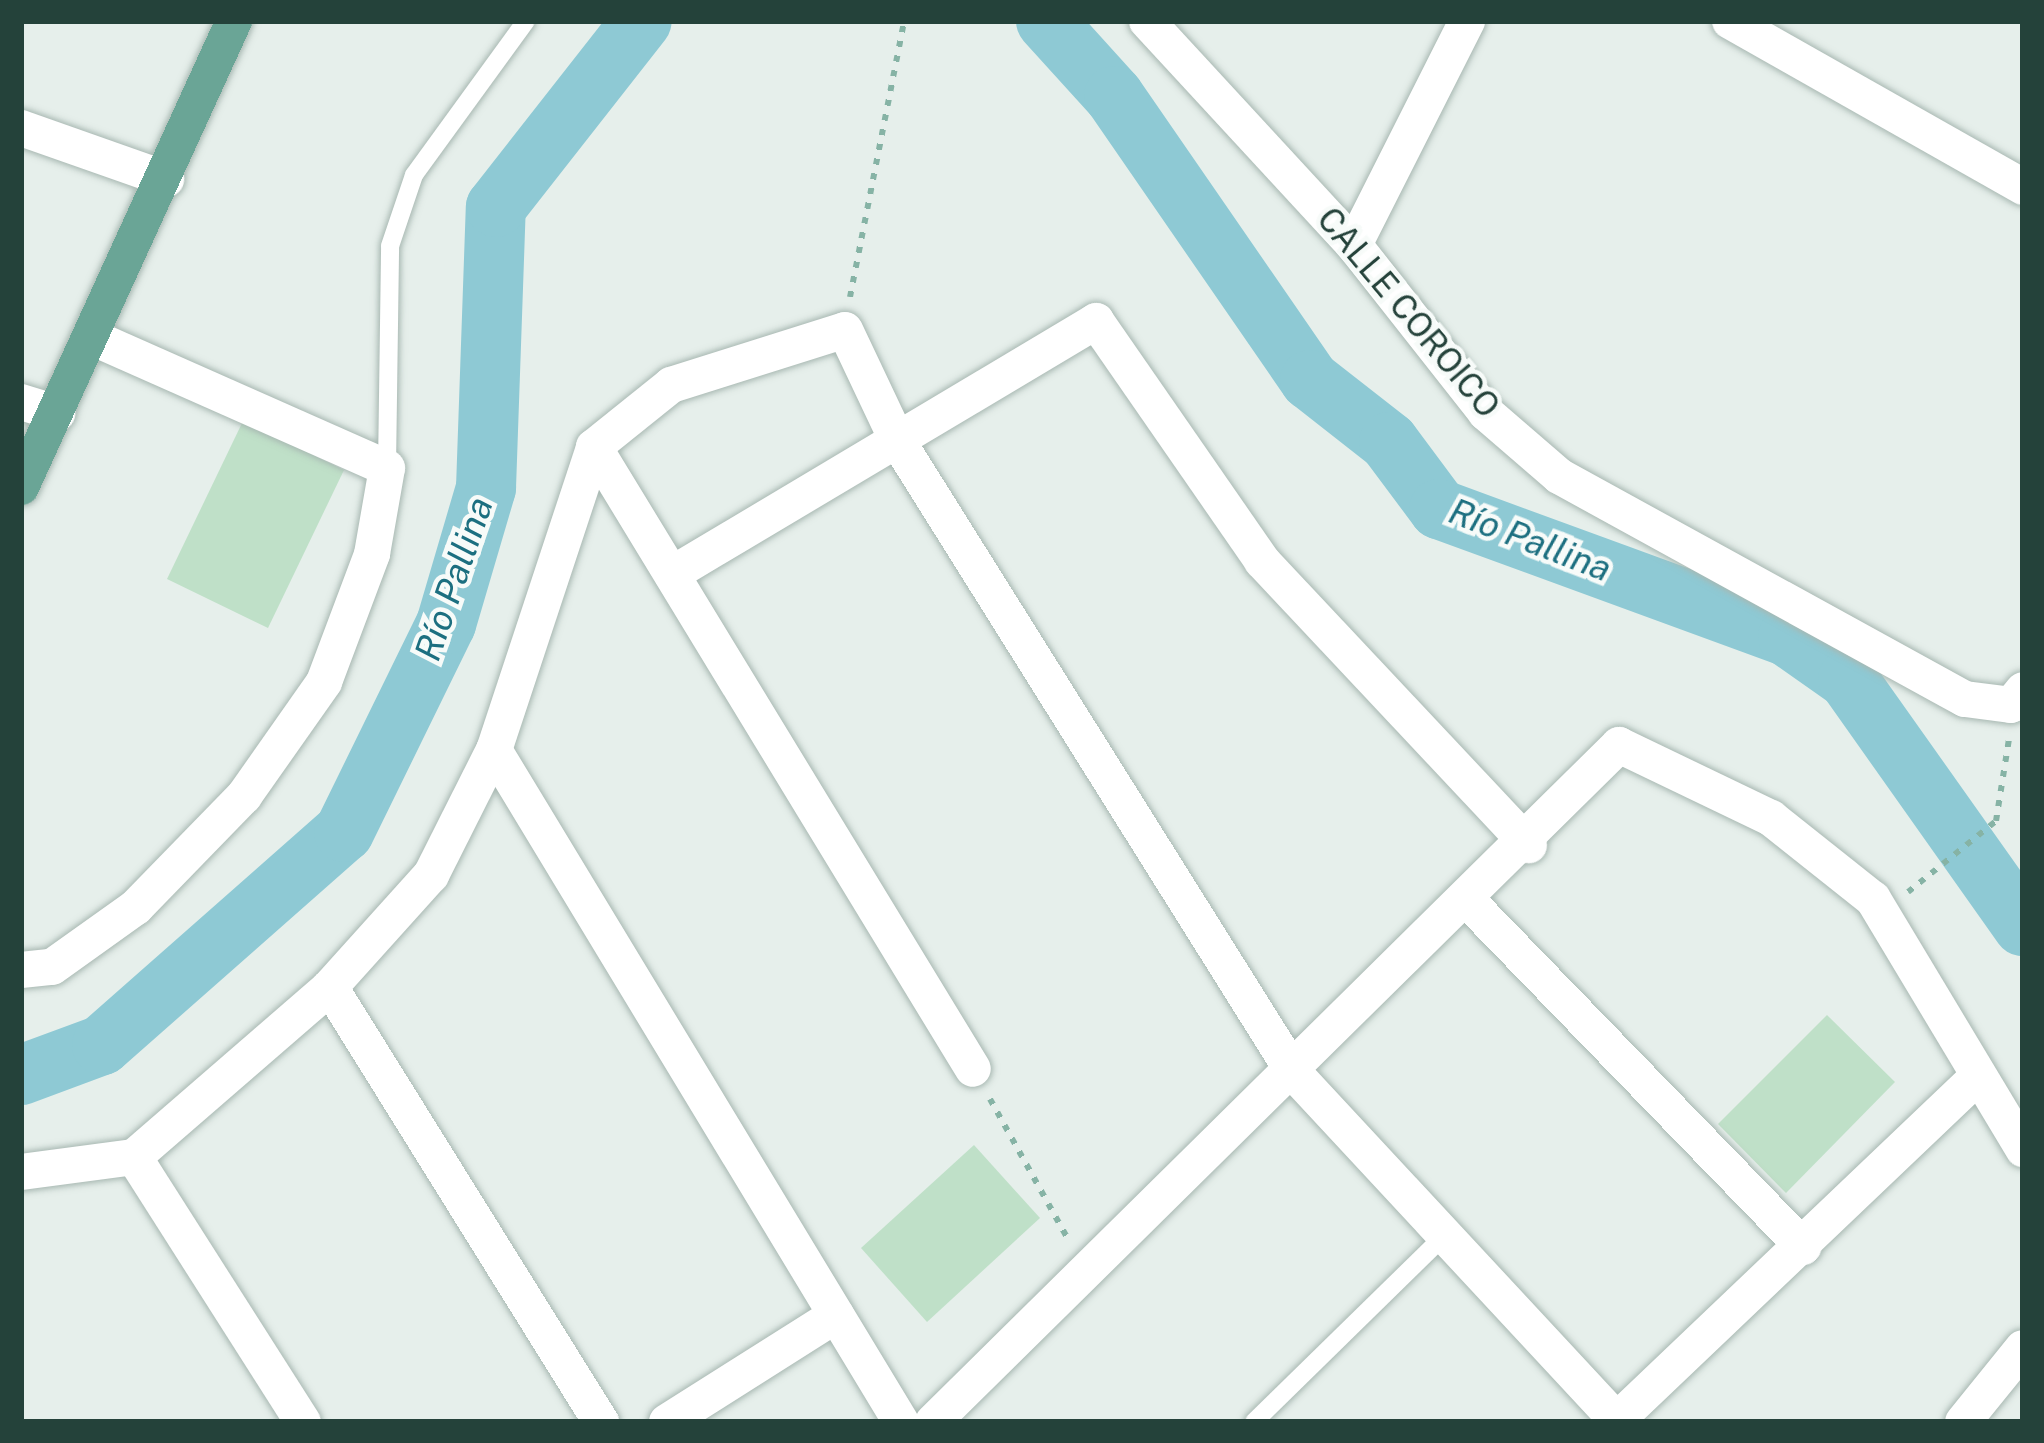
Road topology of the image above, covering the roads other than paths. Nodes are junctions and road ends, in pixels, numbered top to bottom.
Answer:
1 (234, 21) edge
2 (526, 21) edge
3 (1147, 21) edge
4 (1467, 21) edge
5 (1730, 21) edge
6 (21, 128) edge
7 (166, 179) junction
8 (2023, 187) edge
9 (1354, 245) junction
10 (91, 337) junction
11 (21, 402) edge
12 (57, 413) junction
13 (897, 440) junction
14 (594, 447) junction
15 (387, 467) junction
16 (21, 487) edge
17 (672, 574) junction
18 (2017, 698) edge
19 (494, 751) junction
20 (1529, 845) junction
21 (1470, 903) junction
22 (21, 970) edge
23 (330, 987) junction
24 (973, 1070) road end
25 (1294, 1073) junction
26 (1973, 1081) junction
27 (2023, 1149) edge
28 (134, 1156) junction
29 (21, 1172) edge
30 (1445, 1235) junction
31 (1803, 1247) junction
32 (836, 1315) junction
33 (2023, 1348) edge
34 (1616, 1421) edge
35 (303, 1422) edge
36 (601, 1422) edge
37 (667, 1422) edge
38 (901, 1422) edge
39 (933, 1422) edge
40 (1254, 1422) edge
41 (1963, 1422) edge

1 - 7 main road
2 - 15 lane
3 - 9 street, CALLE COROICO
4 - 9 street
5 - 8 street
6 - 7 street
7 - 10 main road
9 - 18 street, CALLE COROICO
10 - 12 main road
10 - 15 street
11 - 12 street
12 - 16 main road
13 - 14 street
13 - 17 street
13 - 20 street
13 - 25 street
14 - 17 street
14 - 19 street
15 - 22 street
17 - 24 street
19 - 23 street
19 - 32 street
20 - 21 street
20 - 26 street
21 - 25 street
21 - 31 street
23 - 28 street
23 - 36 street
25 - 30 street
25 - 39 street
26 - 27 street
26 - 31 street
28 - 29 street
28 - 35 street
30 - 34 street
30 - 40 lane
31 - 34 street
32 - 37 street
32 - 38 street
33 - 41 street

